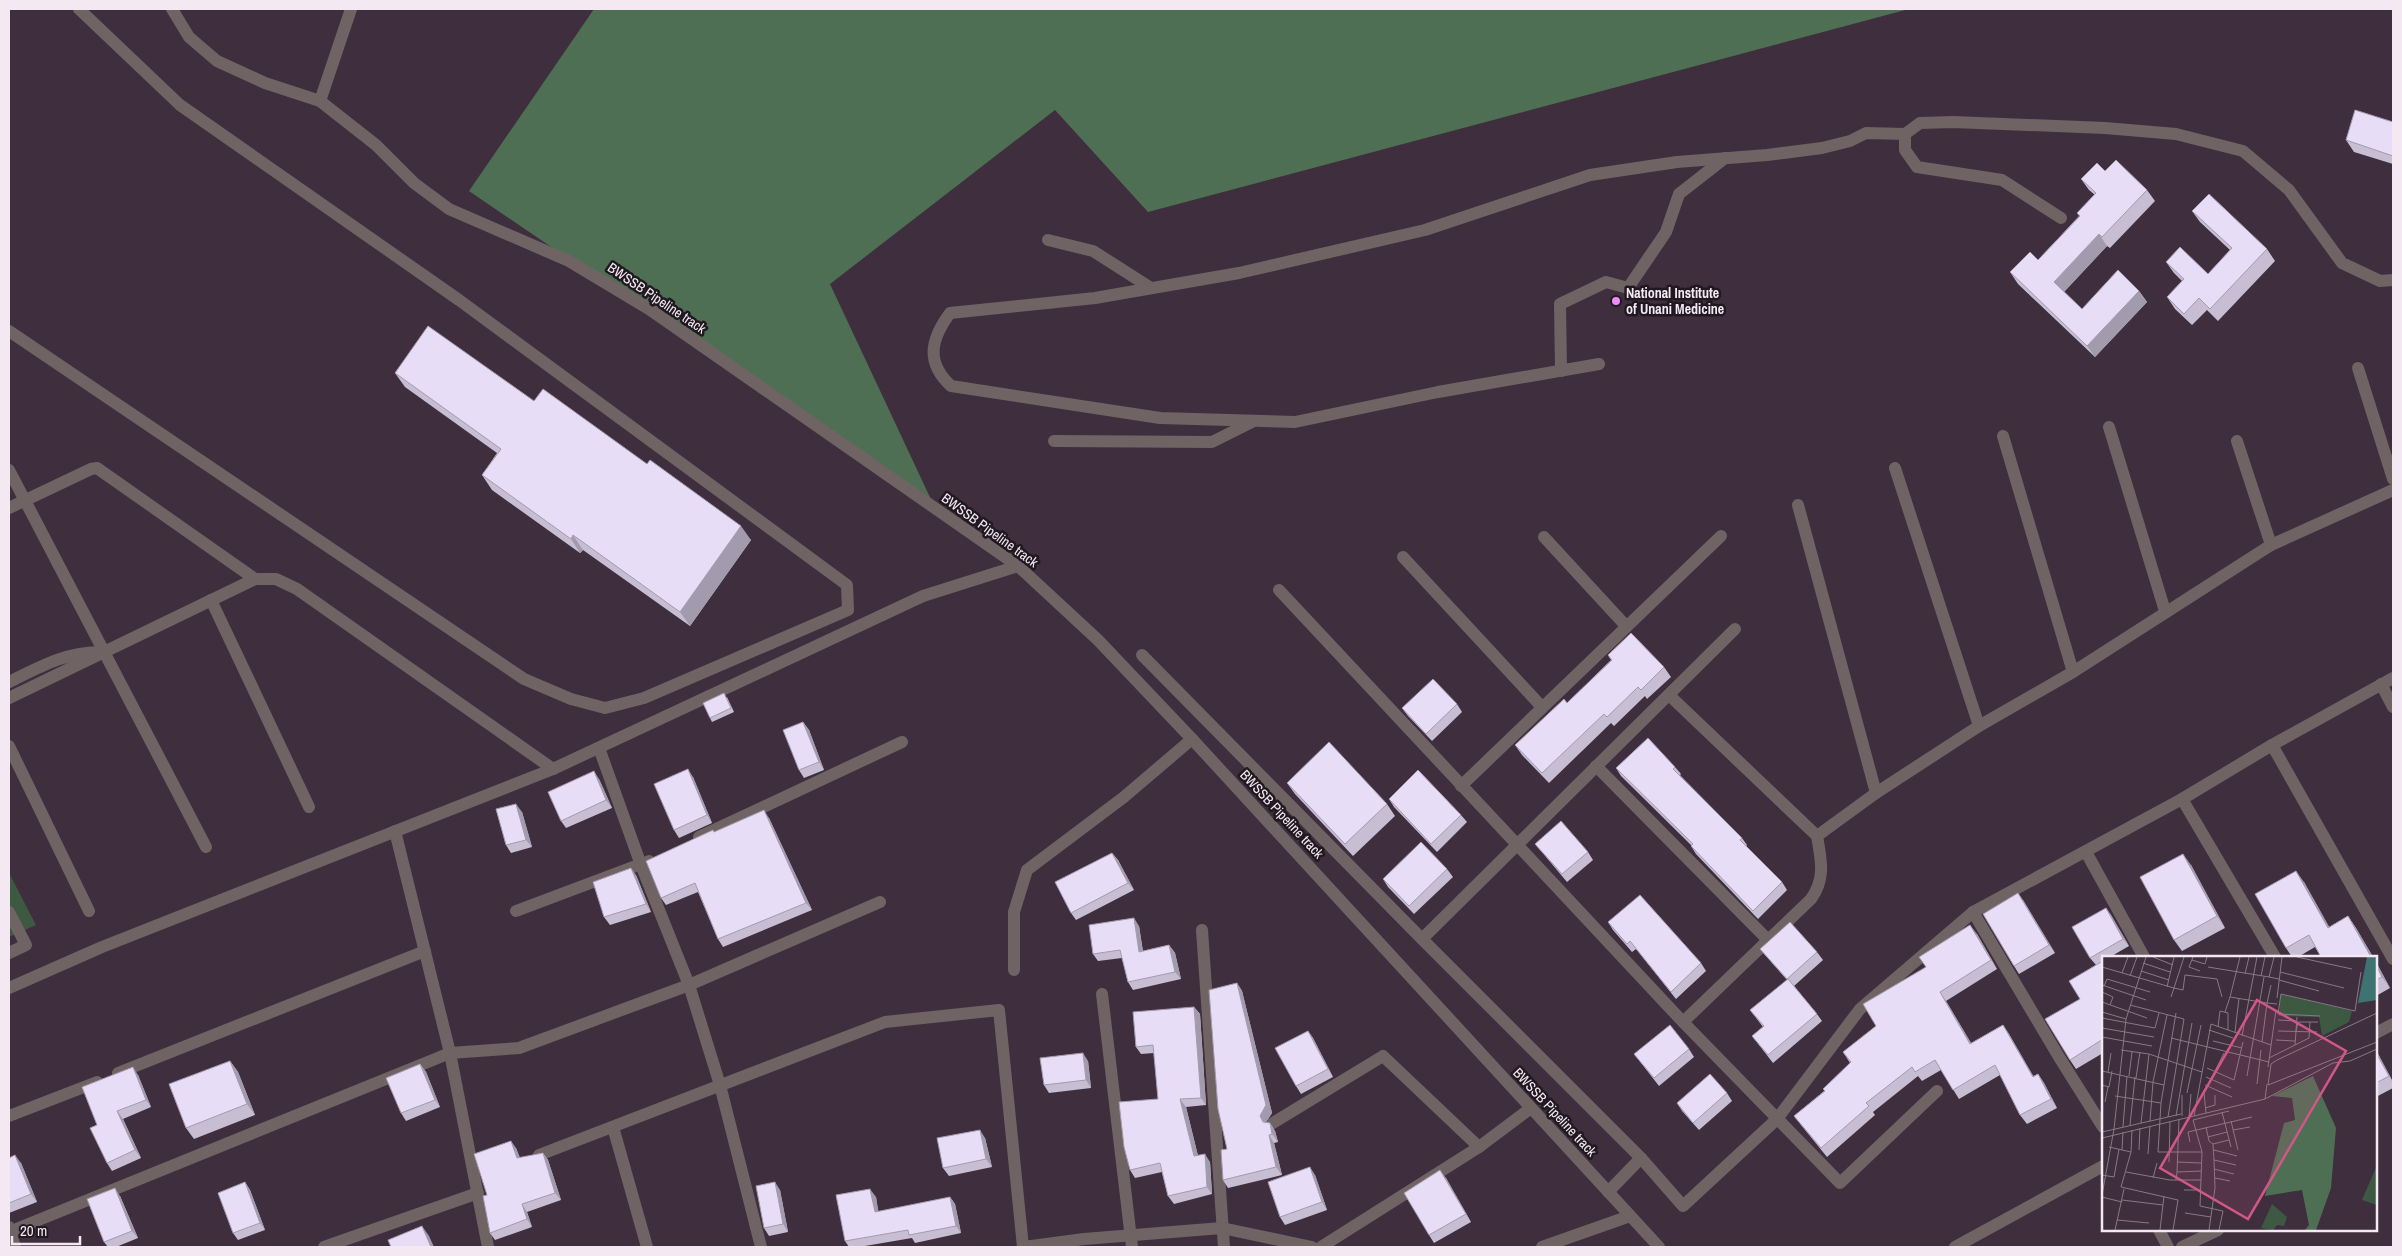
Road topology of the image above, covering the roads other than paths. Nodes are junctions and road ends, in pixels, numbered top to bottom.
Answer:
1 (79, 9) edge
2 (172, 9) edge
3 (351, 9) edge
4 (320, 101) junction
5 (1905, 134) junction
6 (1725, 158) junction
7 (2061, 218) dead end
8 (1048, 240) dead end
9 (2393, 280) edge
10 (1151, 288) junction
11 (9, 332) edge
12 (1599, 364) dead end
13 (2358, 368) dead end
14 (1561, 371) junction
15 (1254, 421) junction
16 (2109, 427) dead end
17 (2003, 436) dead end
18 (1054, 441) dead end
19 (2237, 441) dead end
20 (1895, 468) dead end
21 (9, 470) edge
22 (2393, 479) edge
23 (2393, 490) edge
24 (24, 500) junction
25 (1798, 505) dead end
26 (9, 508) edge
27 (1720, 536) dead end
28 (1544, 537) dead end
29 (2271, 545) junction
30 (1403, 557) dead end
31 (1018, 566) junction
32 (255, 579) junction
33 (1279, 590) dead end
34 (211, 600) junction
35 (2165, 611) junction
36 (1626, 626) junction
37 (1735, 629) dead end
38 (104, 652) junction
39 (1142, 655) dead end
40 (2073, 672) junction
41 (2393, 678) edge
42 (9, 682) edge
43 (2381, 684) junction
44 (1669, 694) junction
45 (9, 698) edge
46 (1542, 707) junction
47 (2393, 707) edge
48 (1979, 726) junction
49 (1192, 739) junction
50 (902, 742) dead end
51 (2272, 745) junction
52 (9, 746) edge
53 (599, 748) junction
54 (1596, 766) junction
55 (553, 769) junction
56 (1461, 786) junction
57 (1876, 793) junction
58 (2182, 799) junction
59 (309, 807) dead end
60 (395, 831) junction
61 (1817, 836) junction
62 (686, 843) edge
63 (1517, 844) junction
64 (206, 847) dead end
65 (2086, 852) junction
66 (659, 856) edge
67 (641, 864) junction
68 (880, 902) dead end
69 (88, 911) dead end
70 (516, 911) dead end
71 (9, 912) edge
72 (1972, 912) junction
73 (1202, 930) dead end
74 (1422, 939) junction
75 (1768, 940) junction
76 (425, 951) junction
77 (9, 953) edge
78 (2143, 956) edge
79 (2273, 956) edge
80 (2393, 959) edge
81 (1014, 970) dead end
82 (690, 985) junction
83 (9, 988) edge
84 (1102, 994) dead end
85 (1683, 1022) junction
86 (2393, 1024) edge
87 (2377, 1032) edge
88 (450, 1053) junction
89 (720, 1085) junction
90 (1937, 1091) dead end
91 (1531, 1108) junction
92 (9, 1116) edge
93 (1777, 1118) junction
94 (1273, 1123) dead end
95 (2102, 1125) edge
96 (613, 1128) junction
97 (1479, 1147) junction
98 (539, 1155) edge
99 (1641, 1158) junction
100 (2102, 1167) edge
101 (1608, 1192) junction
102 (478, 1193) junction
103 (1630, 1216) junction
104 (1222, 1228) junction
105 (9, 1230) edge
106 (2160, 1231) edge
107 (2216, 1231) edge
108 (1131, 1241) edge
109 (15, 1247) edge
110 (324, 1247) edge
111 (488, 1247) edge
112 (647, 1247) edge
113 (761, 1247) edge
114 (1024, 1247) edge
115 (1224, 1247) edge
116 (1312, 1247) edge
117 (1321, 1247) edge
118 (1542, 1247) edge
119 (1659, 1247) edge
120 (1956, 1247) edge
121 (2168, 1247) edge
122 (2182, 1247) edge

1 - 11 street
2 - 4 street, BWSSB Pipeline track
3 - 4 street
4 - 31 street, BWSSB Pipeline track
5 - 6 street
5 - 7 street
5 - 9 street
6 - 10 street
6 - 14 street
8 - 10 street
10 - 15 street
12 - 14 street
13 - 22 street
14 - 15 street
15 - 18 street
16 - 35 street
17 - 40 street
19 - 29 street
20 - 48 street
21 - 24 street
23 - 29 street
24 - 26 street
24 - 32 street
24 - 38 street
25 - 57 street
27 - 36 street
28 - 36 street
29 - 35 street
30 - 46 street
31 - 49 street, BWSSB Pipeline track
31 - 53 street
32 - 34 street
32 - 55 street
33 - 56 street
34 - 38 street
34 - 59 street
35 - 40 street
36 - 46 street
37 - 44 street
38 - 42 street
38 - 45 street
38 - 64 street
39 - 74 street
40 - 48 street
41 - 43 street
43 - 47 street
43 - 51 street
44 - 54 street
44 - 61 street
46 - 56 street
48 - 57 street
49 - 81 street
49 - 91 street, BWSSB Pipeline track
50 - 62 street
51 - 58 street
51 - 80 street
52 - 69 street
53 - 55 street
53 - 67 street
54 - 63 street
54 - 75 street
55 - 60 street
56 - 63 street
57 - 61 street
58 - 65 street
58 - 79 street
60 - 76 street
60 - 83 street
61 - 75 street
63 - 74 street
63 - 85 street
65 - 72 street
65 - 78 street
66 - 67 street
67 - 70 street
67 - 82 street
68 - 82 street
71 - 77 street
72 - 93 street
72 - 95 street
73 - 104 street
74 - 99 street
75 - 85 street
76 - 88 street
76 - 92 street
82 - 88 street
82 - 89 street
84 - 108 street
85 - 93 street
86 - 87 street
88 - 102 street
88 - 105 street
89 - 96 street
89 - 113 street
89 - 114 street
90 - 93 street
91 - 97 street
91 - 101 street, BWSSB Pipeline track
93 - 99 street
94 - 97 street
96 - 98 street
96 - 112 street
97 - 117 street
99 - 101 street
100 - 120 street
101 - 103 street, BWSSB Pipeline track
102 - 110 street
102 - 111 street
103 - 118 street
103 - 119 street, BWSSB Pipeline track
104 - 108 street
104 - 115 street
104 - 116 street
105 - 109 street
106 - 121 street
107 - 122 street
108 - 114 street

